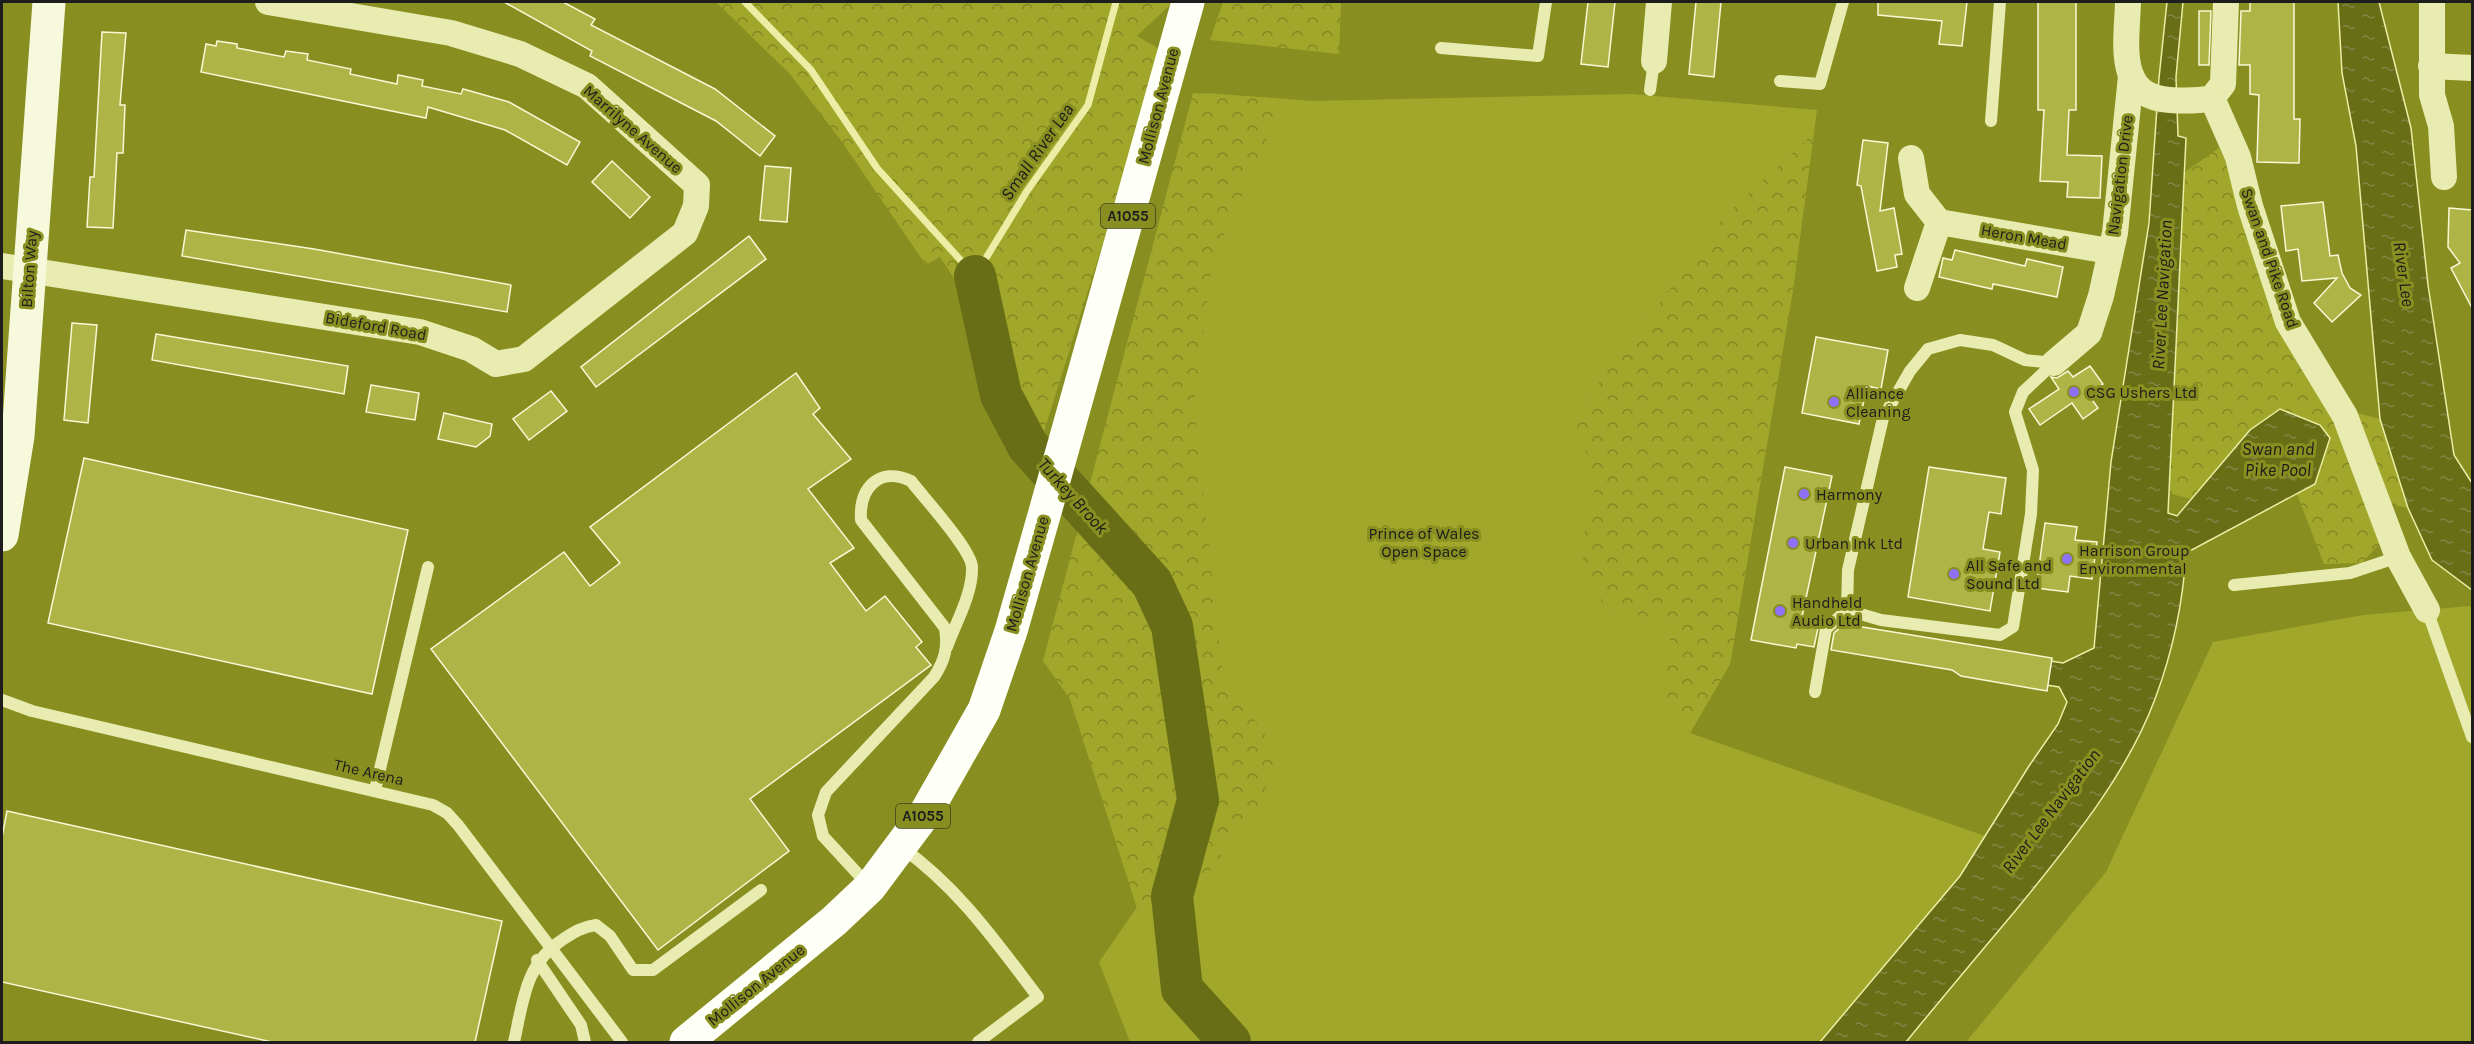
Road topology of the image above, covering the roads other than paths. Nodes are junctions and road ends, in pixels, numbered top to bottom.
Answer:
1 (49, 2) edge
2 (268, 2) edge
3 (1188, 2) edge
4 (1545, 2) edge
5 (1659, 2) edge
6 (1843, 2) edge
7 (2000, 2) edge
8 (2128, 2) edge
9 (2226, 2) edge
10 (2432, 2) edge
11 (1441, 48) dead end
12 (1654, 61) joint
13 (2430, 66) junction
14 (2472, 68) edge
15 (2131, 76) junction
16 (1780, 81) dead end
17 (1650, 90) dead end
18 (2212, 98) junction
19 (1991, 121) dead end
20 (1911, 158) dead end
21 (2444, 177) dead end
22 (696, 206) joint
23 (1939, 222) junction
24 (2109, 251) junction
25 (15, 268) edge
26 (1917, 288) dead end
27 (2054, 363) junction
28 (2, 535) edge
29 (2398, 557) junction
30 (428, 567) dead end
31 (2234, 585) dead end
32 (1847, 610) junction
33 (2427, 610) joint
34 (948, 646) junction
35 (1815, 692) dead end
36 (2, 700) edge
37 (2472, 737) edge
38 (375, 790) junction
39 (901, 848) junction
40 (870, 887) junction
41 (761, 890) dead end
42 (550, 947) junction
43 (537, 960) junction
44 (514, 1042) edge
45 (585, 1042) edge
46 (622, 1042) edge
47 (689, 1042) edge
48 (978, 1042) edge

1 - 25 street, Bilton Way
2 - 22 street, Marrilyne Avenue
3 - 39 main road, Mollison Avenue / A1055
4 - 11 lane
5 - 12 street
6 - 16 lane
7 - 19 lane
8 - 15 street, Navigation Drive
9 - 18 street
10 - 13 street
12 - 17 lane
13 - 14 street
13 - 21 street
15 - 18 street
15 - 24 street, Navigation Drive
18 - 29 street, Swan and Pike Road
20 - 23 street
22 - 25 street, Bideford Road
23 - 24 street, Heron Mead
23 - 26 street
24 - 27 street, Navigation Drive
25 - 28 street, Bilton Way
27 - 32 lane
27 - 32 lane
29 - 31 lane
29 - 33 street, Swan and Pike Road
30 - 38 lane
32 - 35 lane
33 - 37 lane
34 - 34 lane
34 - 40 lane
36 - 38 lane, The Arena
38 - 42 lane, The Arena
39 - 40 main road, Mollison Avenue / A1055
39 - 48 lane
40 - 47 main road, Mollison Avenue / A1055
41 - 42 lane
42 - 43 lane
42 - 46 lane, The Arena
43 - 44 lane
43 - 45 lane

